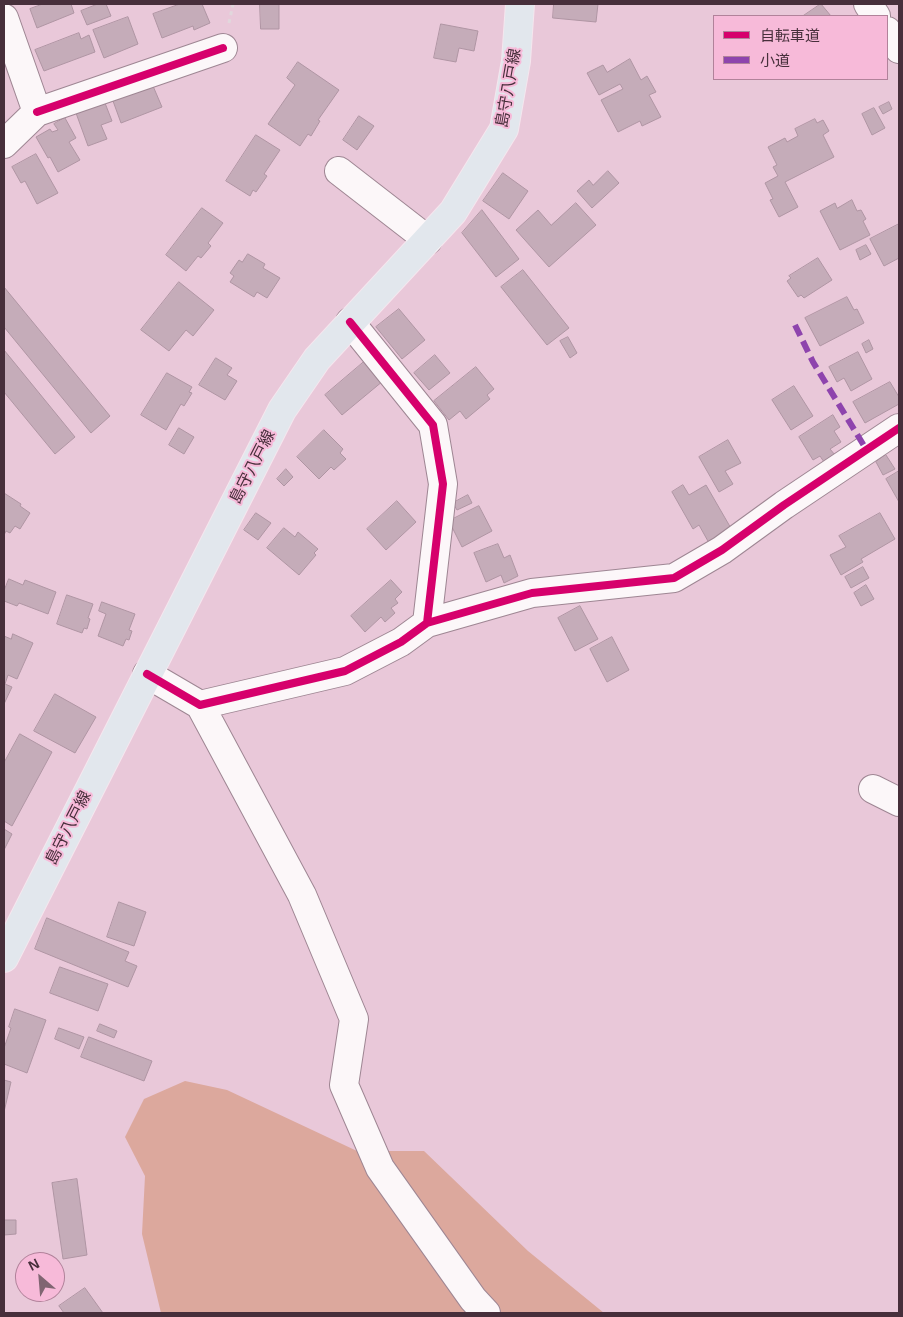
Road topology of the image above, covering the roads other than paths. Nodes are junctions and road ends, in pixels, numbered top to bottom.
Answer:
1 (520, 4) edge
2 (868, 4) edge
3 (875, 15) edge
4 (4, 18) edge
5 (888, 32) edge
6 (224, 48) dead end
7 (899, 49) edge
8 (37, 112) junction
9 (4, 144) edge
10 (338, 171) dead end
11 (428, 240) junction
12 (350, 322) junction
13 (899, 428) edge
14 (427, 623) junction
15 (147, 674) junction
16 (200, 705) junction
17 (873, 789) dead end
18 (899, 802) edge
19 (4, 958) edge
20 (486, 1313) edge

1 - 11 main road, 島守八戸線
2 - 3 street
4 - 8 street
5 - 7 street
6 - 8 street
8 - 9 street
10 - 11 street
11 - 12 main road, 島守八戸線
12 - 14 street
12 - 15 main road, 島守八戸線
13 - 14 street
14 - 16 street
15 - 16 street
15 - 19 main road, 島守八戸線
16 - 20 street
17 - 18 street

